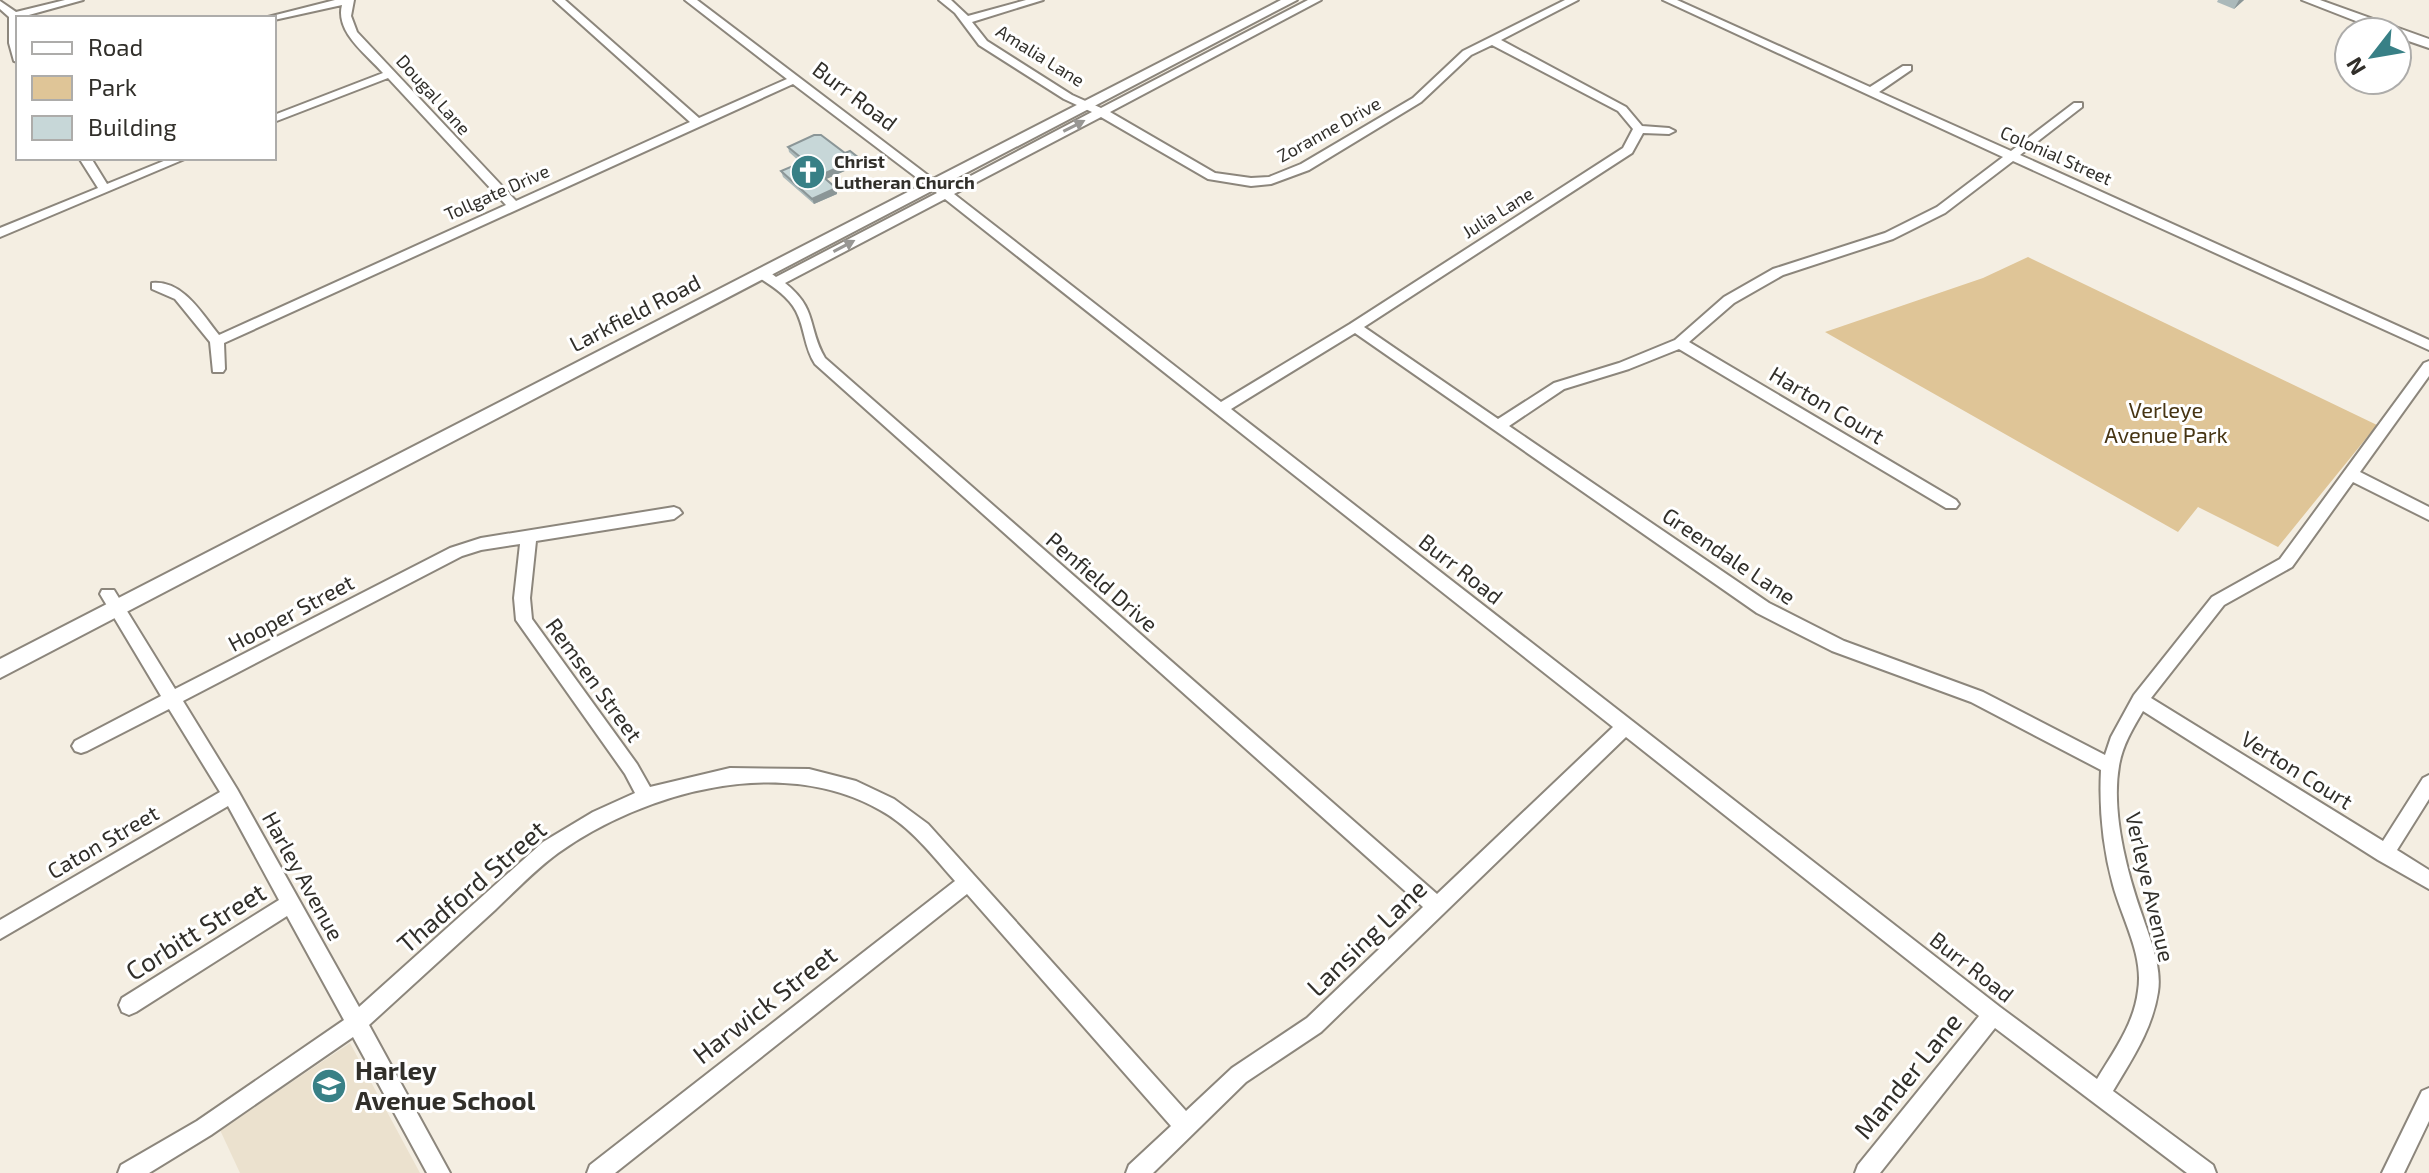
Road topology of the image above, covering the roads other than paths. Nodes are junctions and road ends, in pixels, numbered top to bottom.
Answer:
1 (78, 0) edge
2 (349, 0) edge
3 (559, 0) edge
4 (690, 0) edge
5 (944, 0) edge
6 (1038, 0) edge
7 (1291, 0) edge
8 (1316, 0) edge
9 (1572, 0) edge
10 (1668, 0) edge
11 (2308, 0) edge
12 (0, 5) edge
13 (14, 16) junction
14 (276, 16) edge
15 (2352, 16) edge
16 (966, 20) junction
17 (1492, 40) junction
18 (16, 51) edge
19 (1907, 68) dead end
20 (389, 74) junction
21 (793, 80) junction
22 (1871, 92) junction
23 (1087, 105) junction
24 (2078, 105) dead end
25 (1101, 112) junction
26 (276, 118) edge
27 (698, 123) junction
28 (1639, 129) junction
29 (1669, 131) dead end
30 (2013, 156) junction
31 (86, 160) edge
32 (176, 160) edge
33 (939, 189) junction
34 (105, 190) junction
35 (513, 205) junction
36 (0, 233) edge
37 (769, 278) junction
38 (157, 286) dead end
39 (1355, 327) junction
40 (217, 341) junction
41 (1680, 343) junction
42 (2429, 345) edge
43 (2429, 366) edge
44 (218, 369) dead end
45 (1219, 410) junction
46 (1499, 425) junction
47 (2351, 474) junction
48 (1951, 504) dead end
49 (674, 513) dead end
50 (2429, 514) edge
51 (529, 537) junction
52 (112, 601) junction
53 (0, 669) edge
54 (174, 699) junction
55 (2140, 700) junction
56 (1624, 727) junction
57 (81, 746) dead end
58 (2110, 766) junction
59 (2429, 783) edge
60 (231, 795) junction
61 (646, 796) junction
62 (2385, 854) junction
63 (2429, 880) edge
64 (968, 882) junction
65 (291, 903) junction
66 (1437, 907) junction
67 (0, 930) edge
68 (129, 1005) dead end
69 (1993, 1014) junction
70 (355, 1024) junction
71 (2100, 1094) junction
72 (2429, 1098) edge
73 (1185, 1126) junction
74 (129, 1173) edge
75 (439, 1173) edge
76 (598, 1173) edge
77 (1137, 1173) edge
78 (1866, 1173) edge
79 (2205, 1173) edge
80 (2393, 1173) edge

1 - 13 street
2 - 14 street
2 - 20 street, Dougal Lane
3 - 27 street
4 - 21 street, Burr Road
5 - 16 street, Amalia Lane
6 - 16 street
7 - 23 main road, Larkfield Road
8 - 25 street, Larkfield Road
9 - 17 street, Zoranne Drive
10 - 22 street, Colonial Street
11 - 15 main road
12 - 13 street
13 - 18 street
16 - 23 street, Amalia Lane
17 - 25 street, Zoranne Drive
17 - 28 street
19 - 22 street
20 - 26 street
20 - 35 street, Dougal Lane
21 - 27 street, Tollgate Drive
21 - 33 street, Burr Road
22 - 30 street, Colonial Street
23 - 25 street, Zoranne Drive
23 - 33 main road, Larkfield Road
24 - 30 street
33 -> 25 street, Larkfield Road
27 - 35 street, Tollgate Drive
28 - 29 street
28 - 39 street, Julia Lane
30 - 41 street
30 - 42 street, Colonial Street
31 - 34 street
32 - 34 street
33 - 37 main road, Larkfield Road
33 - 45 street, Burr Road
34 - 36 street
35 - 40 street, Tollgate Drive
37 - 52 main road, Larkfield Road
37 - 66 street, Penfield Drive
38 - 40 street
39 - 45 street, Julia Lane
39 - 46 street, Greendale Lane
40 - 44 street
41 - 46 street
41 - 48 street, Harton Court
43 - 47 street, Verleye Avenue
45 - 56 street, Burr Road
46 - 58 street, Greendale Lane
47 - 50 street
47 - 55 street, Verleye Avenue
49 - 51 street, Hooper Street
51 - 54 street, Hooper Street
51 - 61 street, Remsen Street
52 - 53 main road, Larkfield Road
52 - 54 street, Harley Avenue
54 - 57 street, Hooper Street
54 - 60 street, Harley Avenue
55 - 58 street, Verleye Avenue
55 - 62 street, Verton Court
56 - 66 street, Lansing Lane
56 - 69 street, Burr Road
58 - 71 street, Verleye Avenue
59 - 62 street
60 - 65 street, Harley Avenue
60 - 67 street, Caton Street
61 - 64 street, Thadford Street
61 - 70 street, Thadford Street
62 - 63 street, Verton Court
64 - 73 street, Thadford Street
64 - 76 street, Harwick Street
65 - 68 street, Corbitt Street
65 - 70 street, Harley Avenue
66 - 73 street, Lansing Lane
69 - 71 street, Burr Road
69 - 78 street, Mander Lane
70 - 74 street, Thadford Street
70 - 75 street, Harley Avenue
71 - 79 street, Burr Road
72 - 80 street
73 - 77 street, Lansing Lane

